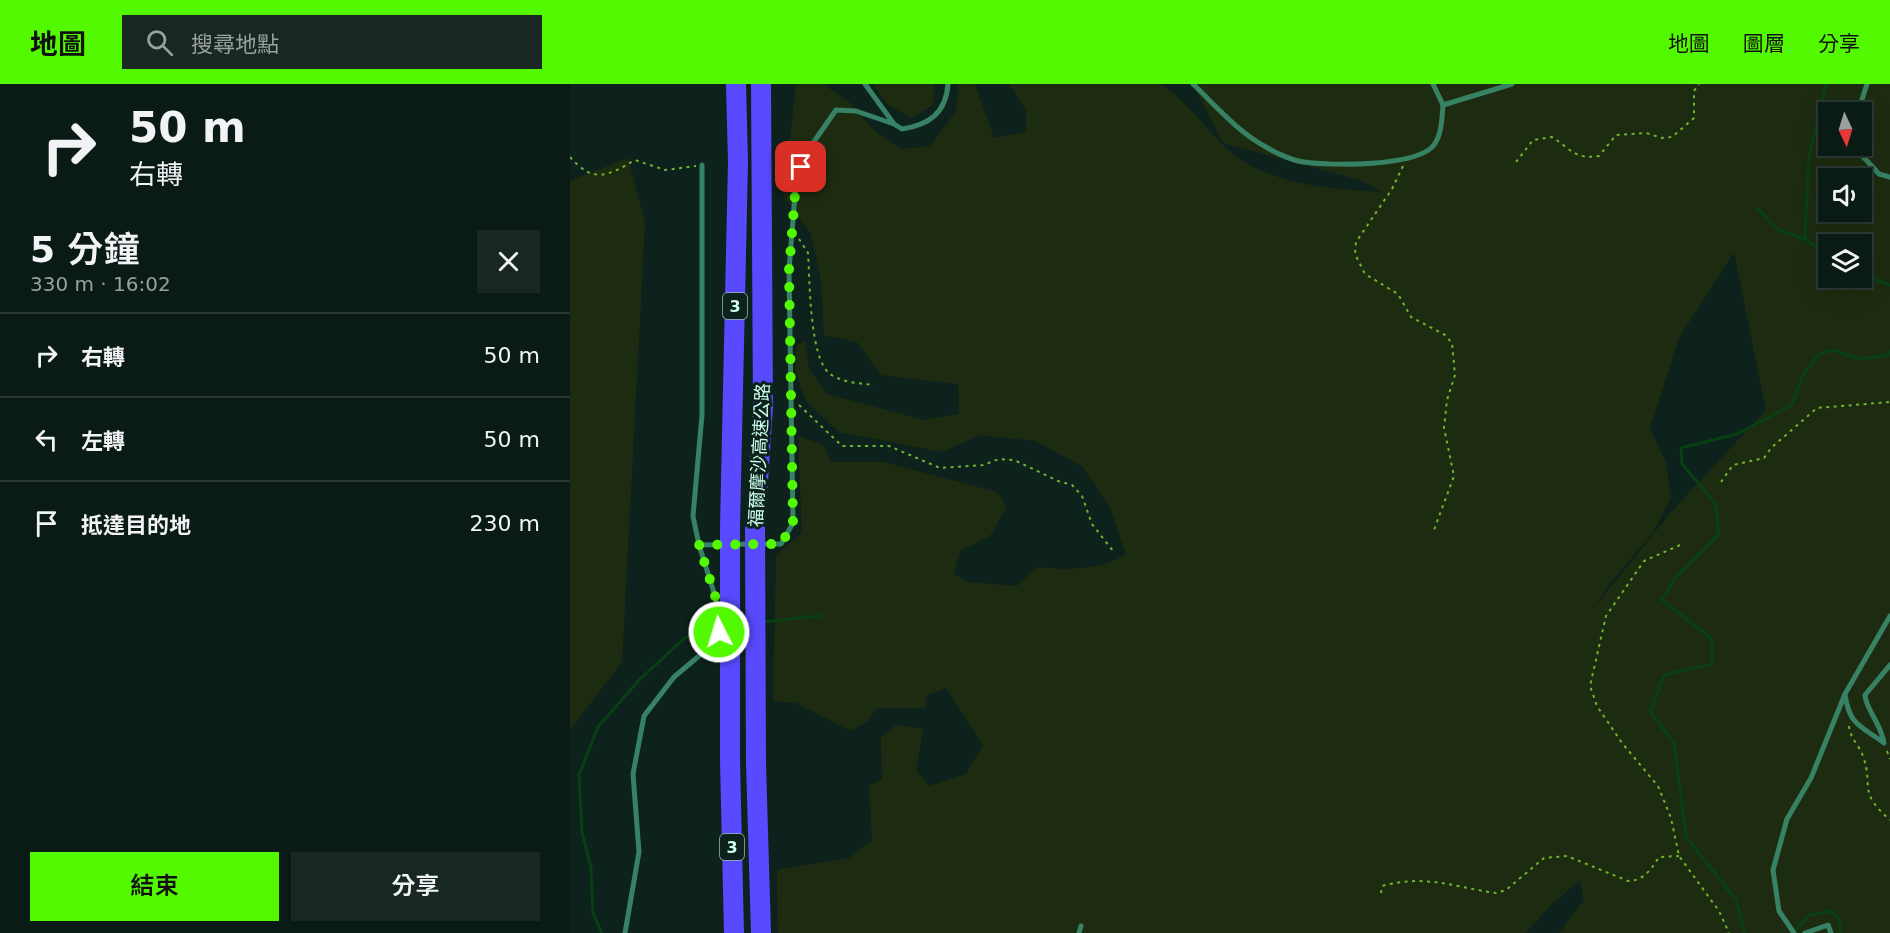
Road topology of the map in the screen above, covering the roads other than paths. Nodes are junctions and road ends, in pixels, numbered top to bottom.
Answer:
1 (736, 84) edge
2 (761, 84) edge
3 (865, 84) edge
4 (948, 84) edge
5 (1193, 84) edge
6 (1433, 84) edge
7 (1512, 84) edge
8 (1867, 84) edge
9 (1861, 102) edge
10 (1443, 105) junction
11 (894, 124) junction
12 (1862, 156) edge
13 (702, 165) road end
14 (1890, 177) edge
15 (699, 545) junction
16 (1890, 616) edge
17 (1890, 665) edge
18 (1845, 694) junction
19 (1081, 926) dead end
20 (625, 933) edge
21 (734, 933) edge
22 (761, 933) edge
23 (1079, 933) edge
24 (1794, 933) edge
25 (1805, 933) edge
26 (1831, 933) edge

1 - 21 highway, 福爾摩沙高速公路 / 3, bridge
2 - 22 highway, 福爾摩沙高速公路 / 3, bridge
3 - 11 lane
4 - 11 lane
5 - 10 lane
6 - 10 lane
7 - 10 lane
8 - 9 lane
11 - 15 lane
12 - 14 lane
13 - 15 lane
15 - 20 lane
16 - 18 lane
17 - 18 lane
18 - 24 lane
19 - 23 lane
25 - 26 lane

